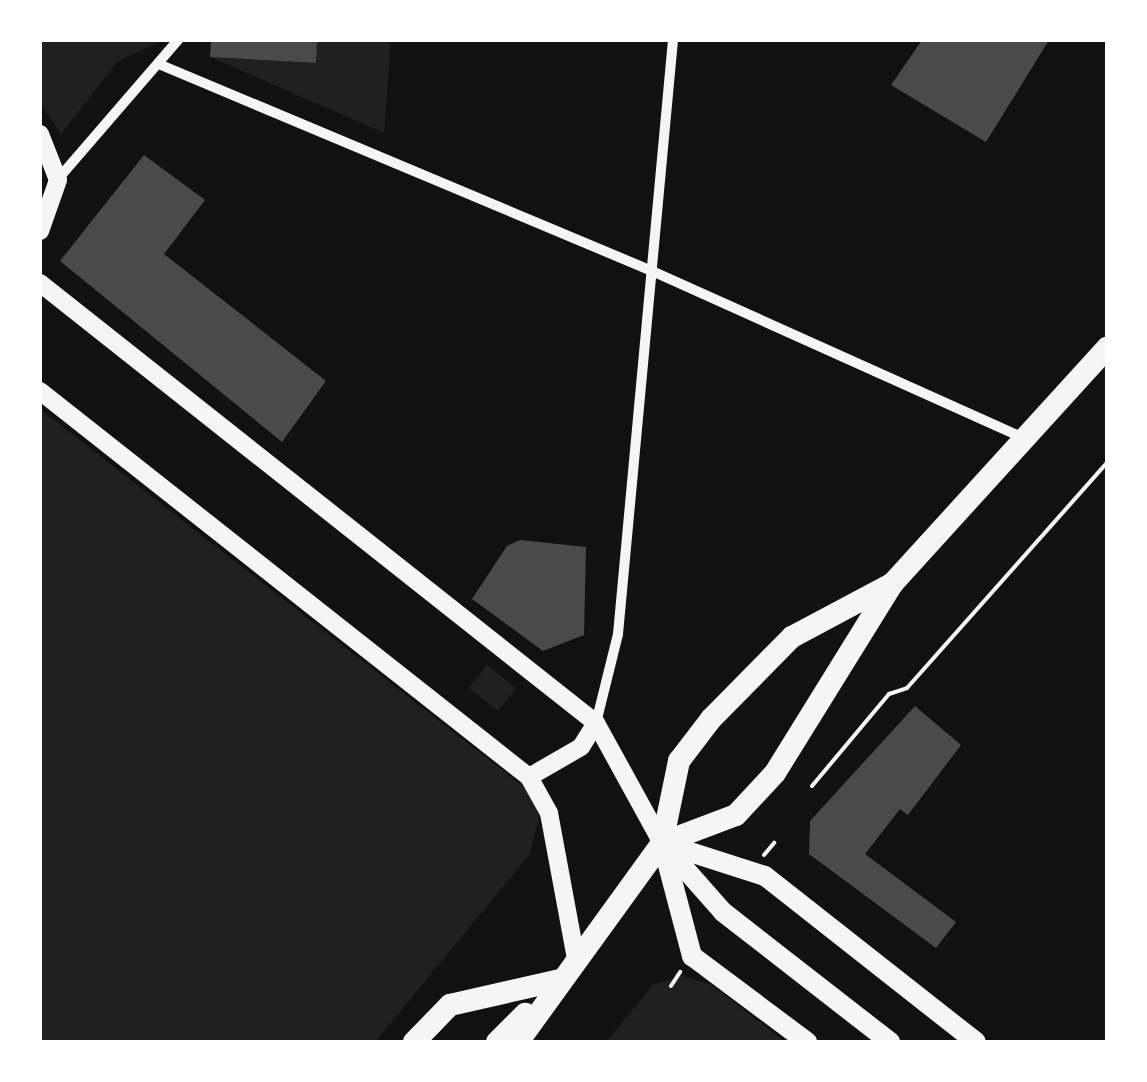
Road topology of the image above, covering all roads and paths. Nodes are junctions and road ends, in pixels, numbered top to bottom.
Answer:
1 (178, 40) edge
2 (673, 40) edge
3 (160, 65) junction
4 (40, 134) edge
5 (58, 180) junction
6 (40, 192) edge
7 (40, 231) edge
8 (652, 271) junction
9 (40, 283) edge
10 (1107, 348) edge
11 (40, 391) edge
12 (1025, 438) junction
13 (1107, 463) edge
14 (893, 583) junction
15 (596, 724) junction
16 (529, 777) junction
17 (812, 786) dead end
18 (662, 843) junction
19 (576, 958) junction
20 (677, 977) dead end
21 (560, 980) junction
22 (671, 986) dead end
23 (414, 1042) edge
24 (497, 1042) edge
25 (518, 1042) edge
26 (806, 1042) edge
27 (890, 1042) edge
28 (976, 1042) edge

1 - 3 street
2 - 8 street
3 - 5 street
3 - 8 street
4 - 5 street
5 - 6 street
5 - 7 street
8 - 12 street
8 - 15 street
9 - 15 street
10 - 12 main road
11 - 16 street
12 - 14 main road
13 - 17 path
14 - 18 main road
14 - 18 main road
15 - 16 street
15 - 18 street
16 - 19 street
18 - 19 main road
18 - 26 main road
18 - 27 main road
18 - 28 main road
19 - 21 main road
20 - 22 path
21 - 23 main road
21 - 24 main road
21 - 25 main road

